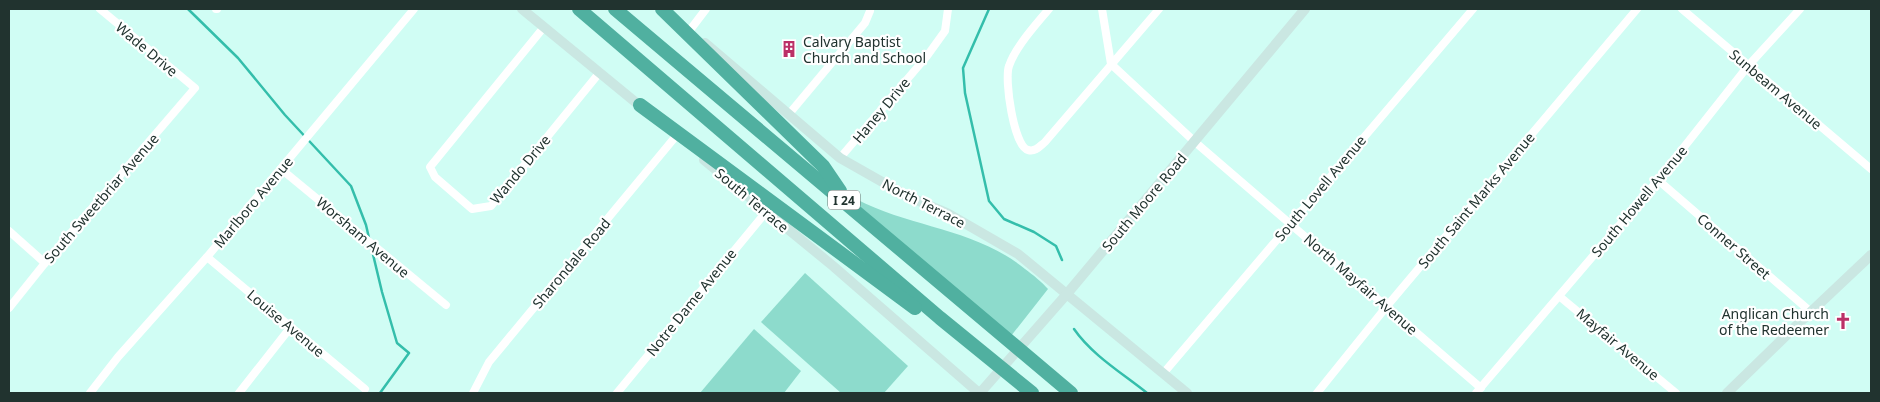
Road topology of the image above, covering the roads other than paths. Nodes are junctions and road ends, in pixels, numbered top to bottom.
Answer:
1 (100, 9) edge
2 (414, 9) edge
3 (522, 9) edge
4 (579, 9) edge
5 (615, 9) edge
6 (663, 9) edge
7 (706, 9) edge
8 (948, 9) edge
9 (1049, 9) edge
10 (1102, 9) edge
11 (1158, 9) edge
12 (1305, 9) edge
13 (1473, 9) edge
14 (1637, 9) edge
15 (1682, 9) edge
16 (1800, 9) edge
17 (870, 11) dead end
18 (544, 27) junction
19 (690, 30) junction
20 (1112, 64) junction
21 (1748, 66) junction
22 (600, 72) junction
23 (195, 88) joint
24 (640, 105) junction
25 (789, 114) junction
26 (676, 136) junction
27 (1195, 142) junction
28 (840, 158) junction
29 (281, 169) junction
30 (1871, 169) edge
31 (1658, 180) junction
32 (849, 205) junction
33 (766, 212) junction
34 (1291, 223) junction
35 (9, 232) edge
36 (207, 257) junction
37 (1869, 260) edge
38 (45, 263) junction
39 (1066, 295) junction
40 (1559, 296) junction
41 (446, 305) dead end
42 (1387, 306) junction
43 (9, 308) edge
44 (1810, 312) junction
45 (940, 318) junction
46 (290, 328) junction
47 (1167, 369) dead end
48 (364, 389) dead end
49 (1479, 390) edge
50 (982, 391) edge
51 (1730, 392) edge
52 (90, 393) edge
53 (239, 393) edge
54 (473, 393) edge
55 (617, 393) edge
56 (1032, 393) edge
57 (1071, 393) edge
58 (1187, 393) edge
59 (1317, 393) edge
60 (1676, 393) edge

1 - 23 street, Wade Drive
2 - 29 street, Marlboro Avenue
3 - 18 street, South Terrace
4 - 45 highway, I 24
5 - 32 highway, I 24
6 - 19 street, North Terrace
6 - 32 highway
7 - 19 street
8 - 28 street, Haney Drive
9 - 20 street
10 - 20 street
11 - 20 street
12 - 27 street, South Moore Road
13 - 34 street, South Lovell Avenue
14 - 42 street, South Saint Marks Avenue
15 - 21 street, Sunbeam Avenue
16 - 21 street, South Howell Avenue
17 - 25 street
18 - 22 street, South Terrace
18 - 22 street, Wando Drive
19 - 25 street, North Terrace
20 - 27 street
21 - 30 street, Sunbeam Avenue
21 - 31 street, South Howell Avenue
22 - 24 street, South Terrace
23 - 38 street, South Sweetbriar Avenue
24 - 26 street, South Terrace
24 - 45 highway
25 - 28 street, North Terrace
26 - 33 street, South Terrace
26 - 54 street, Sharondale Road
27 - 34 street, North Mayfair Avenue
27 - 39 street, South Moore Road
28 - 39 street, North Terrace
29 - 36 street, Marlboro Avenue
29 - 41 street, Worsham Avenue
31 - 40 street, South Howell Avenue
31 - 44 street, Conner Street
32 - 57 highway, I 24
33 - 50 street, South Terrace
33 - 55 street, Notre Dame Avenue
34 - 42 street, North Mayfair Avenue
34 - 47 street, South Lovell Avenue
35 - 38 street
36 - 46 street, Louise Avenue
36 - 52 street, Marlboro Avenue
37 - 44 street
38 - 43 street, South Sweetbriar Avenue
39 - 50 street, South Moore Road
39 - 58 street, North Terrace
40 - 49 street, South Howell Avenue
40 - 60 street, Mayfair Avenue
42 - 49 street, North Mayfair Avenue
42 - 59 street, South Saint Marks Avenue
44 - 51 street
45 - 56 highway, I 24
46 - 48 street, Louise Avenue
46 - 53 street

